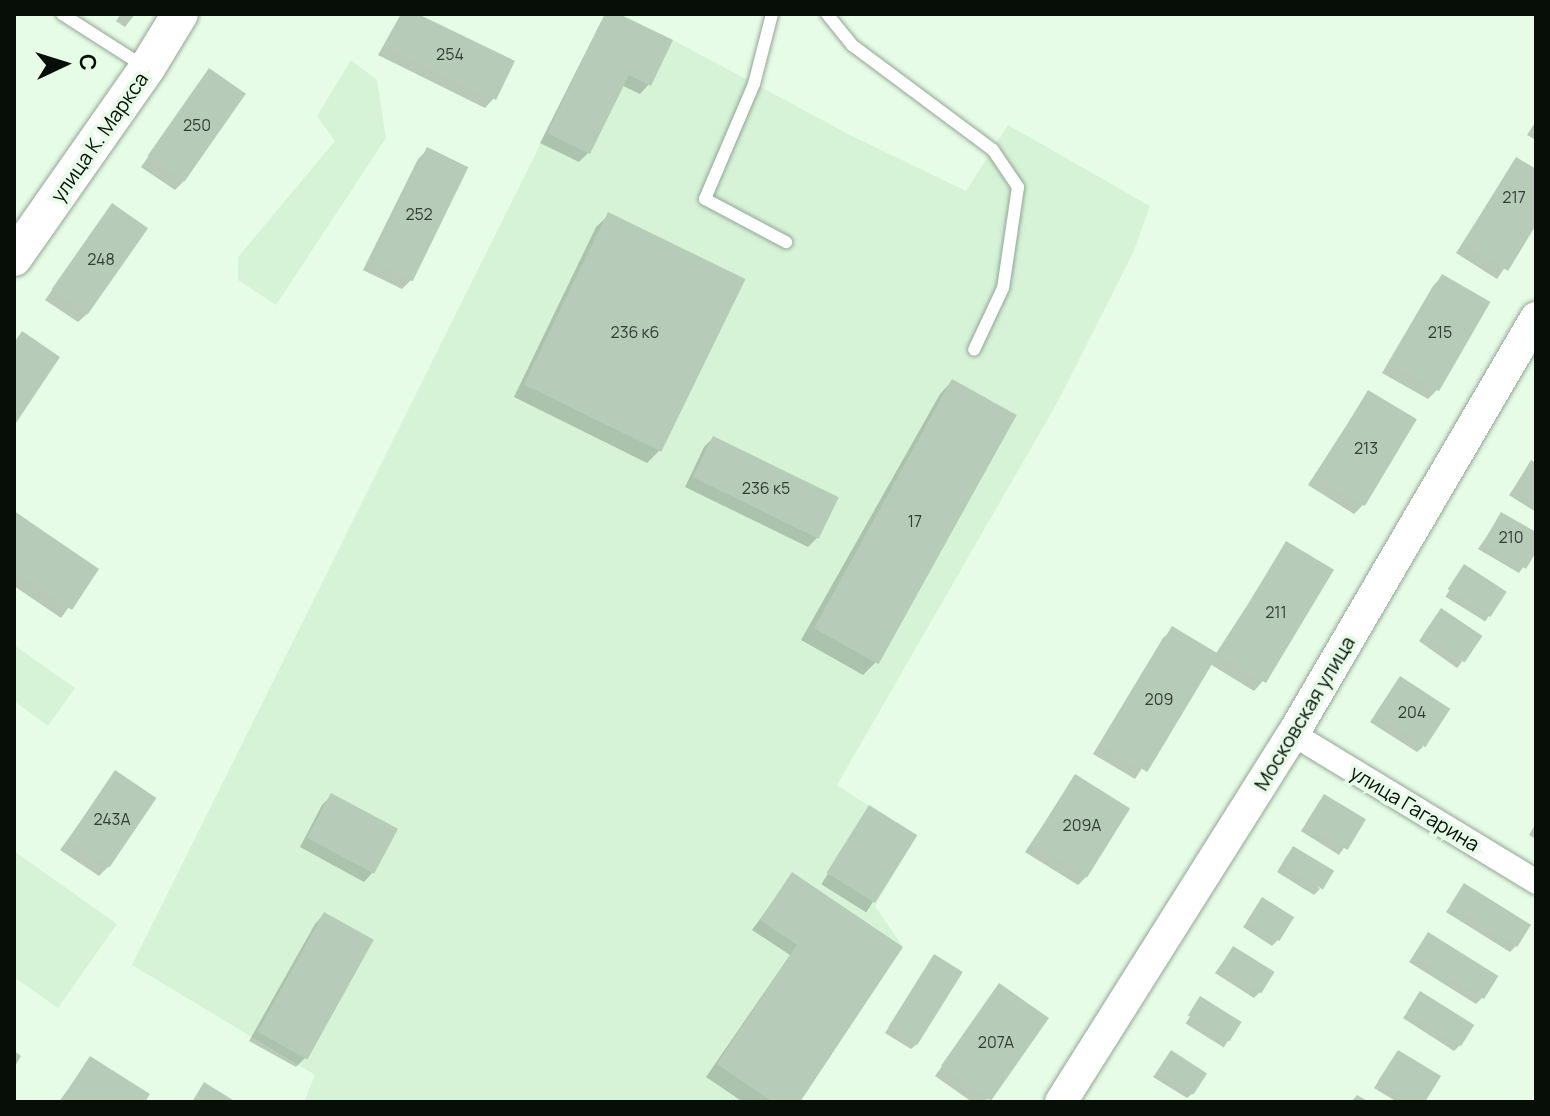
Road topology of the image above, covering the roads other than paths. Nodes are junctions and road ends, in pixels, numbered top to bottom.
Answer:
1 (62, 14) edge
2 (180, 14) edge
3 (772, 14) edge
4 (827, 14) edge
5 (147, 68) junction
6 (786, 242) dead end
7 (14, 258) edge
8 (1536, 318) edge
9 (974, 350) dead end
10 (1293, 734) junction
11 (1536, 882) edge
12 (1061, 1102) edge

1 - 5 lane
2 - 5 main road, улица К. Маркса
3 - 6 lane
4 - 9 lane
5 - 7 main road, улица К. Маркса
8 - 10 street, Московская улица
10 - 11 street, улица Гагарина
10 - 12 street, Московская улица

